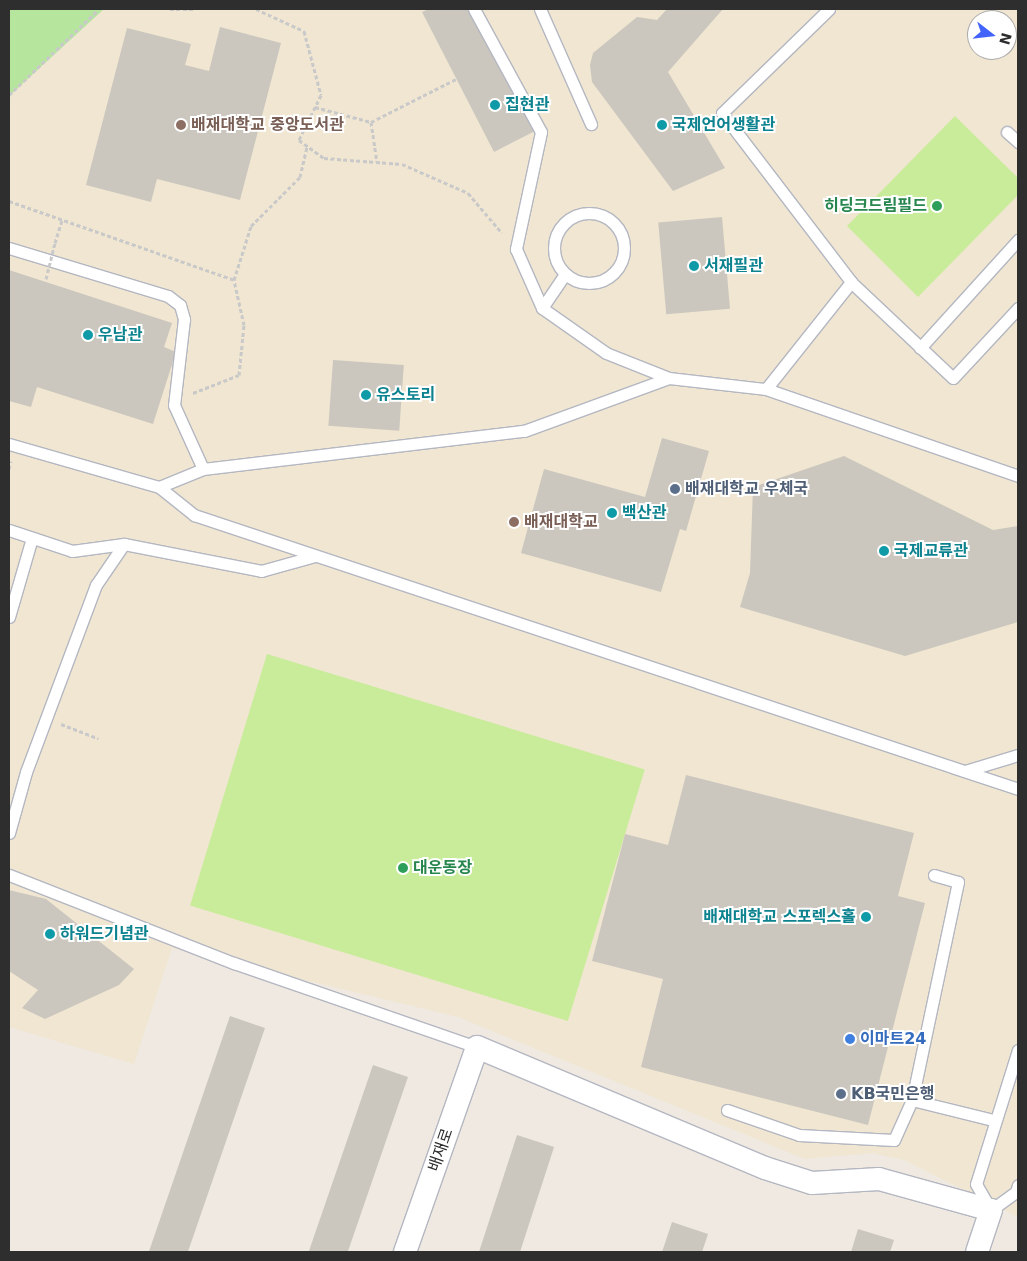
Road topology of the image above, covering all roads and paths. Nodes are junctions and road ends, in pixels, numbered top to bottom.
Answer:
1 (99, 9) edge
2 (170, 9) edge
3 (195, 9) edge
4 (256, 9) edge
5 (474, 9) edge
6 (540, 9) edge
7 (829, 9) edge
8 (456, 79) dead end
9 (9, 95) edge
10 (315, 107) junction
11 (371, 122) junction
12 (591, 124) dead end
13 (1007, 132) dead end
14 (1018, 142) edge
15 (307, 146) junction
16 (377, 162) junction
17 (9, 201) edge
18 (62, 220) junction
19 (1018, 240) edge
20 (9, 248) edge
21 (516, 249) junction
22 (565, 274) junction
23 (45, 280) dead end
24 (234, 280) junction
25 (851, 282) junction
26 (542, 308) junction
27 (1018, 308) edge
28 (920, 348) junction
29 (669, 378) junction
30 (766, 389) junction
31 (175, 400) junction
32 (9, 444) edge
33 (203, 469) junction
34 (1018, 476) edge
35 (159, 487) junction
36 (9, 530) edge
37 (32, 538) junction
38 (124, 544) junction
39 (315, 556) junction
40 (9, 617) edge
41 (46, 719) junction
42 (98, 738) dead end
43 (1018, 755) edge
44 (965, 772) junction
45 (1018, 789) edge
46 (9, 834) edge
47 (9, 874) edge
48 (934, 875) dead end
49 (477, 1047) junction
50 (1018, 1050) edge
51 (912, 1100) junction
52 (727, 1110) dead end
53 (993, 1120) junction
54 (1018, 1184) edge
55 (991, 1210) junction
56 (405, 1252) edge
57 (978, 1252) edge

1 - 9 path
2 - 3 path
4 - 10 path
5 - 21 lane
6 - 12 lane
7 - 25 lane
8 - 11 path
10 - 11 path
10 - 15 path
11 - 16 path
13 - 14 lane
15 - 16 path
15 - 24 path
16 - 21 path
17 - 18 path
18 - 23 path, bridge
18 - 24 path
19 - 28 lane
20 - 31 lane
21 - 26 lane
22 - 22 lane
22 - 26 lane
24 - 31 path
25 - 28 lane
25 - 30 lane
26 - 29 lane
27 - 28 lane
29 - 30 lane
29 - 33 lane
30 - 34 lane
31 - 33 lane
32 - 35 lane
33 - 35 lane
35 - 39 lane
36 - 37 lane
37 - 38 lane
37 - 40 lane
38 - 39 lane
38 - 41 lane
39 - 44 lane
41 - 42 path
41 - 46 lane
43 - 44 lane
44 - 45 lane
47 - 49 lane
48 - 51 lane
49 - 55 street
49 - 56 street, 배재로
50 - 53 lane
51 - 52 lane
51 - 53 lane
53 - 55 lane
54 - 55 lane
55 - 57 street

